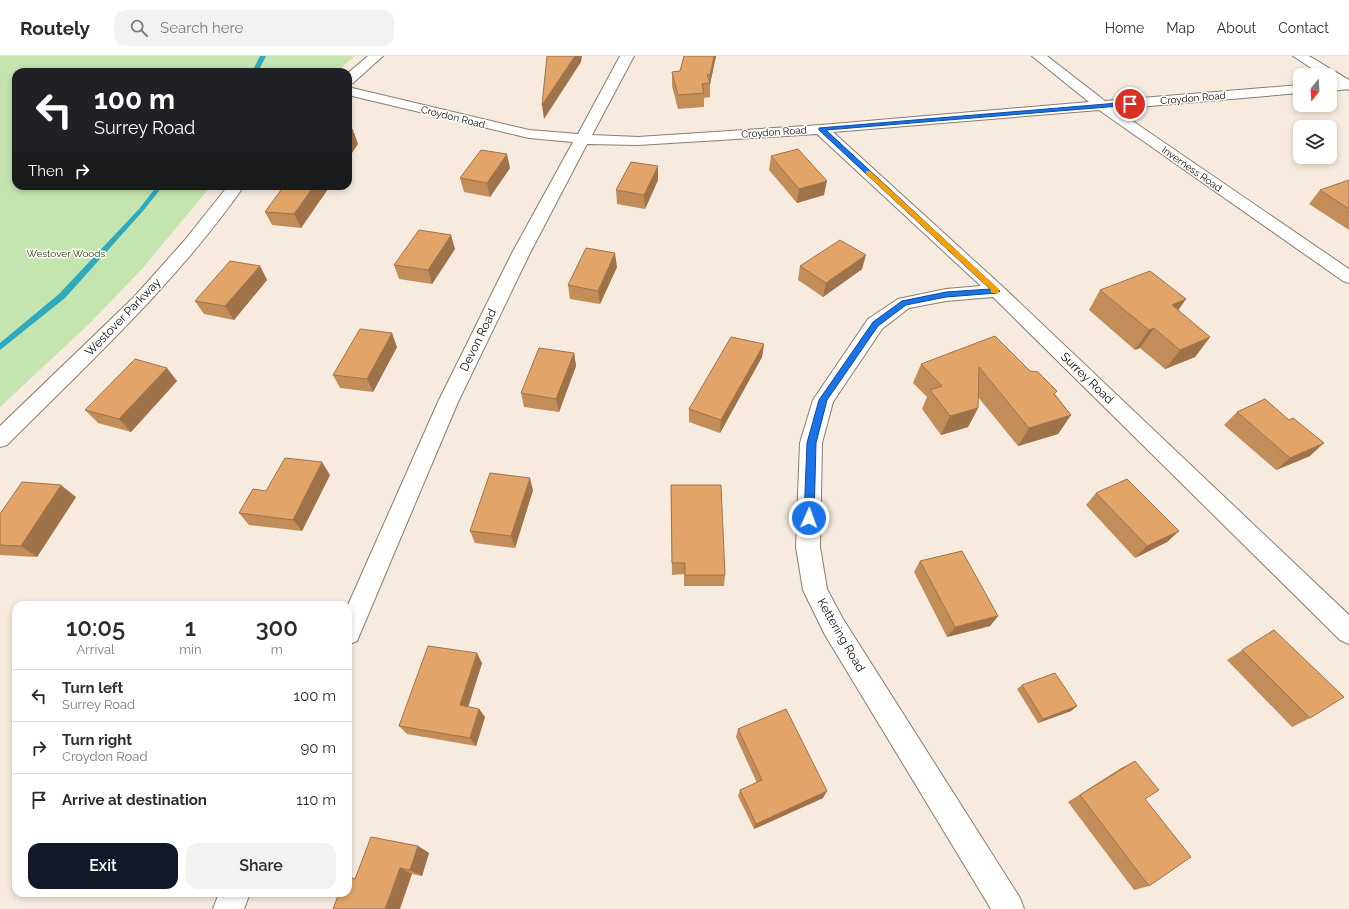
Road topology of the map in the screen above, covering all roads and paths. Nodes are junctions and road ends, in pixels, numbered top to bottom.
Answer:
1 (376, 56) edge
2 (627, 56) edge
3 (1039, 56) edge
4 (1300, 56) edge
5 (352, 77) edge
6 (1349, 86) edge
7 (1337, 87) edge
8 (1293, 90) edge
9 (352, 92) edge
10 (1102, 106) junction
11 (821, 129) junction
12 (584, 139) junction
13 (233, 190) edge
14 (1349, 277) edge
15 (997, 291) junction
16 (0, 439) edge
17 (352, 624) edge
18 (1349, 632) edge
19 (233, 897) edge
20 (228, 909) edge
21 (1009, 909) edge

1 - 5 street
2 - 12 street, Devon Road
3 - 10 street, Inverness Road
4 - 6 street
6 - 7 street
8 - 10 street, Croydon Road
9 - 12 street, Croydon Road
10 - 11 street, Croydon Road
10 - 14 street, Inverness Road
11 - 12 street, Croydon Road
11 - 15 street, Surrey Road
12 - 17 street, Devon Road
13 - 16 street, Westover Parkway
15 - 18 street, Surrey Road
15 - 21 street, Kettering Road
19 - 20 street

